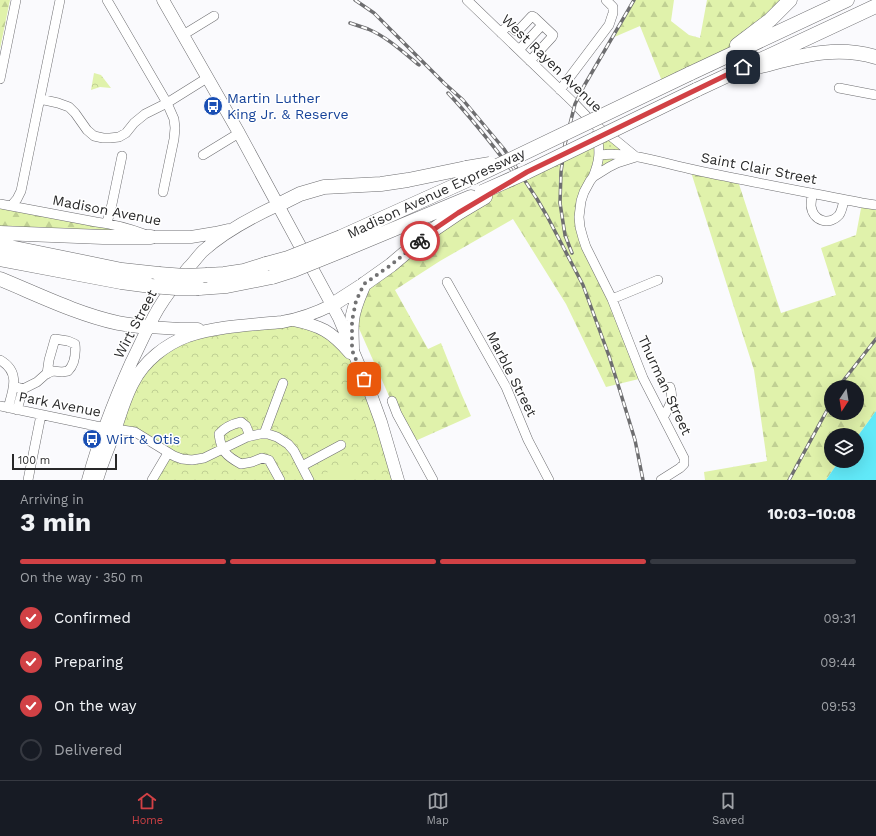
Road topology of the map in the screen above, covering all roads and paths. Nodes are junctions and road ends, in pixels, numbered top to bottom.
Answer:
1 (16, 0) edge
2 (60, 0) edge
3 (107, 0) edge
4 (163, 0) edge
5 (466, 0) edge
6 (606, 0) edge
7 (790, 0) edge
8 (847, 0) edge
9 (876, 6) edge
10 (214, 16) dead end
11 (542, 25) junction
12 (501, 33) junction
13 (183, 35) junction
14 (519, 50) junction
15 (876, 57) edge
16 (530, 61) junction
17 (713, 63) junction
18 (730, 73) junction
19 (207, 78) junction
20 (0, 79) edge
21 (839, 88) dead end
22 (560, 90) junction
23 (876, 95) edge
24 (40, 99) junction
25 (167, 103) junction
26 (595, 125) junction
27 (239, 133) junction
28 (203, 155) dead end
29 (600, 155) junction
30 (122, 156) dead end
31 (636, 157) junction
32 (470, 173) junction
33 (593, 177) junction
34 (163, 192) dead end
35 (484, 194) junction
36 (812, 194) junction
37 (844, 200) junction
38 (0, 204) edge
39 (278, 205) junction
40 (876, 205) edge
41 (12, 206) junction
42 (107, 223) junction
43 (233, 229) junction
44 (0, 233) edge
45 (151, 237) junction
46 (343, 243) junction
47 (0, 245) edge
48 (0, 259) edge
49 (269, 271) junction
50 (0, 279) edge
51 (658, 280) dead end
52 (447, 282) dead end
53 (364, 284) junction
54 (612, 299) junction
55 (332, 305) junction
56 (292, 320) junction
57 (149, 327) junction
58 (218, 329) junction
59 (354, 354) junction
60 (0, 360) edge
61 (47, 374) dead end
62 (283, 383) dead end
63 (670, 387) dead end
64 (18, 388) junction
65 (392, 400) dead end
66 (8, 408) edge
67 (41, 415) junction
68 (664, 416) junction
69 (110, 429) junction
70 (264, 434) junction
71 (250, 436) junction
72 (341, 445) dead end
73 (223, 449) junction
74 (168, 453) junction
75 (302, 466) junction
76 (28, 480) edge
77 (88, 480) edge
78 (97, 480) edge
79 (152, 480) edge
80 (280, 480) edge
81 (309, 480) edge
82 (398, 480) edge
83 (434, 480) edge
84 (548, 480) edge
85 (660, 480) edge

1 - 20 street
2 - 24 street
3 - 25 street
4 - 13 main road
5 - 12 street, West Rayen Avenue
6 - 22 street
7 - 17 highway
8 - 17 highway, Madison Avenue Expressway
9 - 18 highway, Madison Avenue Expressway
10 - 13 street
11 - 12 street
11 - 14 street
11 - 16 street
12 - 14 street, West Rayen Avenue
13 - 19 main road
14 - 16 street, West Rayen Avenue
15 - 18 highway
16 - 22 street, West Rayen Avenue
17 - 32 highway, Madison Avenue Expressway, bridge
18 - 35 highway, Madison Avenue Expressway, bridge
19 - 25 street
19 - 27 main road
21 - 23 street
22 - 26 street, West Rayen Avenue
24 - 25 street
24 - 41 street
25 - 34 street
26 - 29 street, West Rayen Avenue
26 - 31 street, Saint Clair Street
27 - 28 street
27 - 39 main road
29 - 31 street, Saint Clair Street
29 - 33 street
30 - 42 street
31 - 33 street
31 - 36 street, Saint Clair Street
32 - 39 highway
32 - 46 highway, Madison Avenue Expressway
33 - 54 street
35 - 46 highway, Madison Avenue Expressway
35 - 53 highway
36 - 37 street, Saint Clair Street
36 - 37 street
37 - 40 street, Saint Clair Street
38 - 41 street, Madison Avenue
39 - 43 main road, Wirt Street
39 - 55 main road
41 - 42 street, Madison Avenue
42 - 45 street, Madison Avenue
43 - 45 main road, Madison Avenue
43 - 57 main road, Wirt Street
44 - 45 highway
46 - 49 highway, Madison Avenue Expressway, bridge
47 - 49 highway, Madison Avenue Expressway, bridge
48 - 49 highway, Madison Avenue Expressway, bridge
50 - 57 highway
51 - 54 street
52 - 84 street, Marble Street
53 - 55 highway
53 - 59 highway
54 - 68 street, Thurman Street
55 - 56 main road, Wirt Street
55 - 59 main road
56 - 58 main road, Wirt Street
56 - 59 main road
57 - 58 main road
57 - 69 main road, Wirt Street
58 - 69 main road, Wirt Street
59 - 82 main road
60 - 64 street
61 - 64 street
62 - 70 street
63 - 68 street
64 - 66 street
65 - 83 street
66 - 67 street, Park Avenue
67 - 69 street, Park Avenue
67 - 76 street
68 - 85 street, Thurman Street
69 - 74 street, Park Avenue
69 - 77 main road, Wirt Street
69 - 78 main road, Wirt Street
70 - 71 street, Park Avenue
70 - 75 street
71 - 73 street, Park Avenue
71 - 73 street
72 - 75 street
73 - 74 street, Park Avenue
73 - 80 street
74 - 79 street
75 - 81 street

